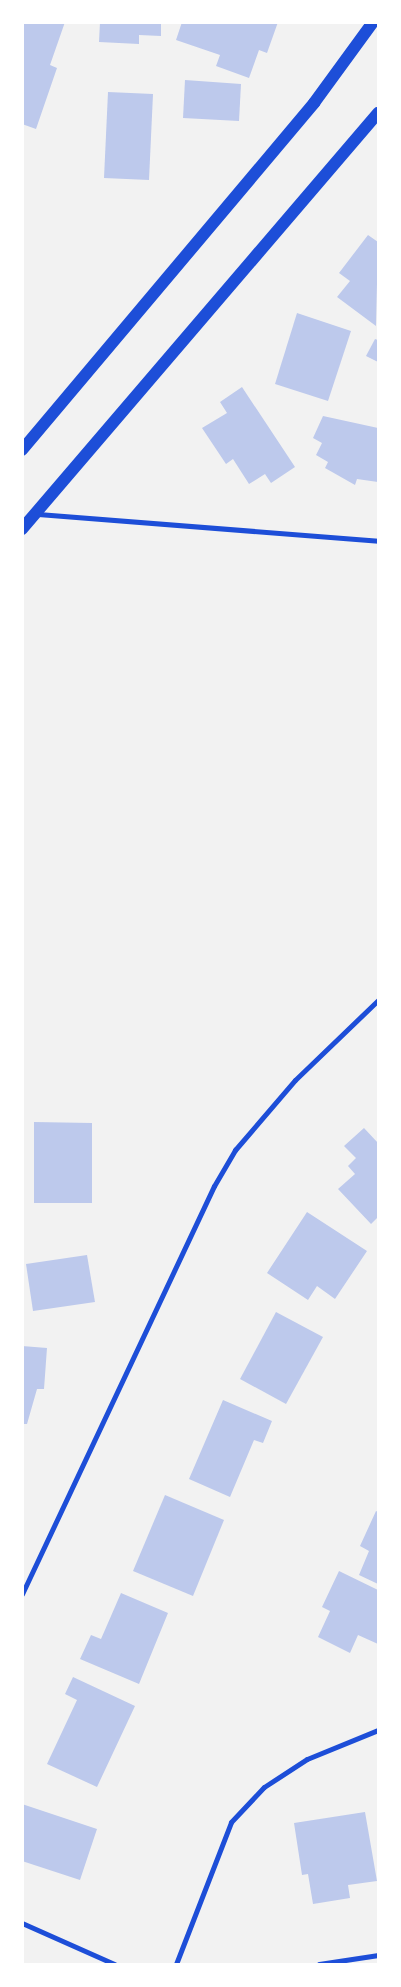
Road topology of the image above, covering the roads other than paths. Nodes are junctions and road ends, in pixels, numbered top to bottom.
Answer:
1 (373, 22) edge
2 (378, 113) edge
3 (22, 450) edge
4 (35, 514) junction
5 (22, 529) edge
6 (378, 541) edge
7 (378, 1000) edge
8 (22, 1594) edge
9 (378, 1730) edge
10 (22, 1923) edge
11 (378, 1955) edge
12 (114, 1964) edge
13 (176, 1964) edge
14 (319, 1964) edge

1 - 3 main road
2 - 4 main road
4 - 5 main road
4 - 6 street
7 - 8 street
9 - 13 street
10 - 12 street
11 - 14 street

